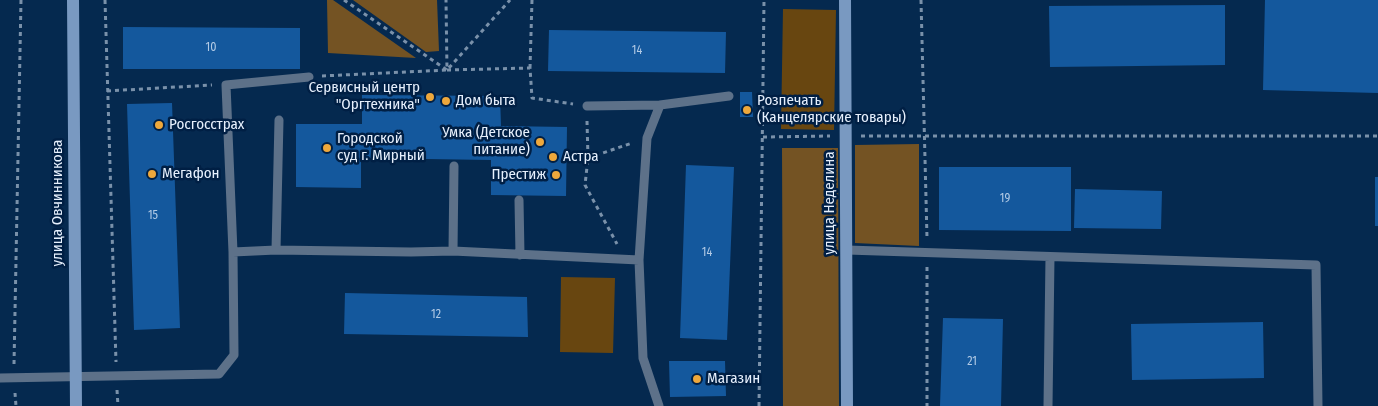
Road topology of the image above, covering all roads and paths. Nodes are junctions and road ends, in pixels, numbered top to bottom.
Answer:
1 (21, 0) edge
2 (73, 0) edge
3 (105, 0) edge
4 (344, 0) edge
5 (446, 0) edge
6 (510, 0) edge
7 (532, 0) edge
8 (764, 0) edge
9 (845, 0) edge
10 (921, 0) edge
11 (530, 68) junction
12 (447, 70) junction
13 (309, 77) joint
14 (226, 85) junction
15 (107, 91) junction
16 (729, 96) dead end
17 (660, 105) junction
18 (587, 106) junction
19 (280, 120) dead end
20 (925, 135) junction
21 (847, 136) junction
22 (1378, 136) edge
23 (763, 137) junction
24 (647, 138) junction
25 (588, 158) junction
26 (454, 166) dead end
27 (518, 200) dead end
28 (276, 250) junction
29 (846, 250) junction
30 (453, 251) junction
31 (233, 252) junction
32 (927, 252) junction
33 (520, 256) junction
34 (1050, 257) junction
35 (624, 258) junction
36 (639, 260) junction
37 (76, 376) junction
38 (116, 376) junction
39 (0, 378) edge
40 (14, 378) junction
41 (16, 406) edge
42 (76, 406) edge
43 (118, 406) edge
44 (659, 406) edge
45 (760, 406) edge
46 (847, 406) edge
47 (927, 406) edge
48 (1048, 406) edge
49 (1318, 406) edge

1 - 40 path
2 - 37 street, улица Овчинникова
3 - 15 path
4 - 12 path
5 - 12 path
6 - 12 path
7 - 11 path
8 - 23 path
9 - 21 street, улица Неделина
10 - 20 path
11 - 12 path
11 - 18 path
12 - 13 path
13 - 14 lane
14 - 15 path
14 - 31 lane
15 - 38 path
16 - 17 lane
17 - 18 lane
17 - 24 lane
18 - 25 path
19 - 28 lane
20 - 21 path
20 - 22 path
20 - 32 path
21 - 23 path
21 - 29 street, улица Неделина
23 - 45 path
24 - 25 path
24 - 36 lane
25 - 35 path
26 - 30 lane
27 - 33 lane
28 - 30 lane
28 - 31 lane
29 - 32 lane
29 - 46 street, улица Неделина
30 - 33 lane
31 - 38 lane
32 - 34 lane
32 - 47 path
33 - 35 lane
34 - 48 lane
34 - 49 lane
35 - 36 lane
36 - 44 lane
37 - 38 lane
37 - 40 lane
37 - 42 street, улица Овчинникова
38 - 43 path
39 - 40 lane
40 - 41 path

